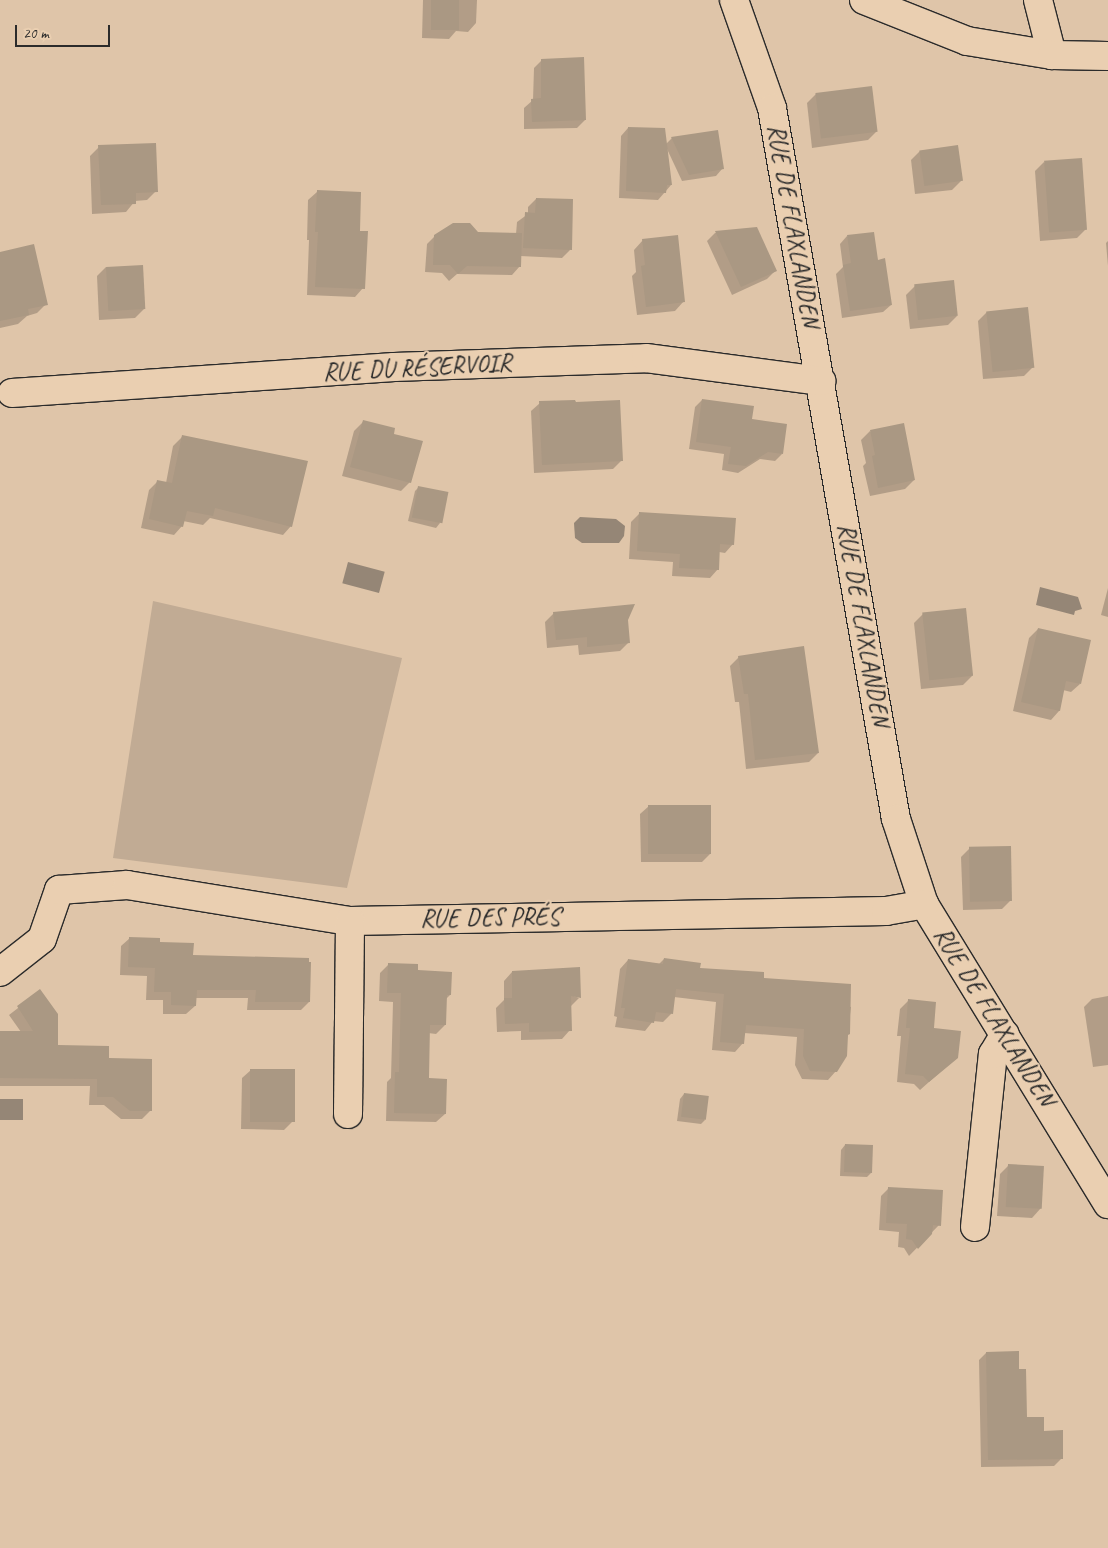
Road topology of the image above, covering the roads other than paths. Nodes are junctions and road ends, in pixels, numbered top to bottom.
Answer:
1 (734, 0) edge
2 (864, 0) edge
3 (1038, 0) edge
4 (1052, 55) junction
5 (1108, 56) edge
6 (821, 381) junction
7 (12, 393) dead end
8 (924, 904) junction
9 (350, 921) junction
10 (0, 972) edge
11 (1005, 1034) junction
12 (348, 1114) dead end
13 (1108, 1204) edge
14 (975, 1227) dead end

1 - 6 street, RUE DE FLAXLANDEN
2 - 4 street
3 - 4 street
4 - 5 street
6 - 7 street, RUE DU RÉSERVOIR
6 - 8 street, RUE DE FLAXLANDEN
8 - 9 street, RUE DES PRÉS
8 - 11 street, RUE DE FLAXLANDEN
9 - 10 street, RUE DES PRÉS
9 - 12 street
11 - 13 street, RUE DE FLAXLANDEN
11 - 14 street

